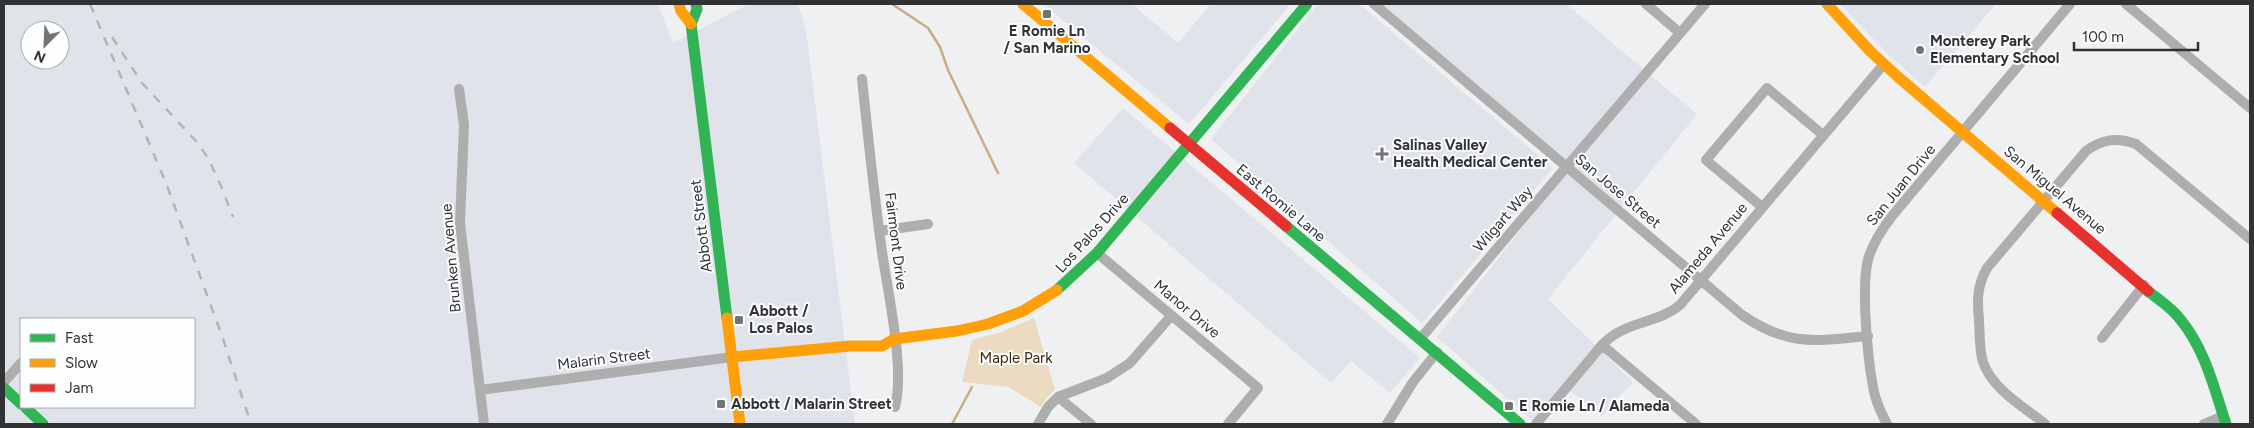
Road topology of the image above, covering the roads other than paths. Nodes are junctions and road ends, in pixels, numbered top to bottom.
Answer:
1 (680, 4) edge
2 (696, 4) edge
3 (1023, 4) edge
4 (1306, 4) edge
5 (1374, 4) edge
6 (1646, 4) edge
7 (1705, 4) edge
8 (1826, 4) edge
9 (2070, 4) edge
10 (2126, 4) edge
11 (691, 24) junction
12 (1680, 33) junction
13 (1884, 64) junction
14 (862, 79) dead end
15 (459, 89) dead end
16 (2250, 108) edge
17 (1963, 132) junction
18 (1823, 135) junction
19 (1188, 144) junction
20 (1567, 167) junction
21 (2043, 200) junction
22 (1762, 207) junction
23 (928, 224) dead end
24 (879, 232) junction
25 (2250, 239) edge
26 (1097, 253) junction
27 (1701, 280) junction
28 (2144, 286) junction
29 (1171, 316) junction
30 (1868, 336) junction
31 (2102, 338) dead end
32 (894, 339) junction
33 (1420, 339) junction
34 (1602, 344) junction
35 (1437, 352) junction
36 (732, 357) junction
37 (20, 364) edge
38 (4, 382) edge
39 (4, 388) edge
40 (480, 390) junction
41 (1058, 396) junction
42 (20, 403) edge
43 (895, 407) dead end
44 (26, 408) edge
45 (2224, 420) edge
46 (43, 424) edge
47 (484, 424) edge
48 (740, 424) edge
49 (1038, 424) edge
50 (1091, 424) edge
51 (1228, 424) edge
52 (1387, 424) edge
53 (1520, 424) edge
54 (1536, 424) edge
55 (1696, 424) edge
56 (1887, 424) edge
57 (2045, 424) edge
58 (2204, 424) edge

1 - 11 street, Abbott Street
2 - 11 street, Abbott Street
3 - 19 street, East Romie Lane
4 - 19 street, Los Palos Drive
5 - 20 street, San Jose Street
6 - 12 street
7 - 12 street, Wilgart Way
8 - 13 street, San Miguel Avenue
9 - 17 street, San Juan Drive
10 - 16 street
11 - 36 street, Abbott Street
12 - 20 street, Wilgart Way
13 - 17 street, San Miguel Avenue
13 - 18 street, Alameda Avenue
14 - 24 street, Fairmont Drive
15 - 40 street, Brunken Avenue
17 - 21 street, San Miguel Avenue
17 - 30 street, San Juan Drive
18 - 22 street, Alameda Avenue
18 - 22 street
19 - 26 street, Los Palos Drive
19 - 33 street, East Romie Lane
20 - 27 street, San Jose Street
20 - 33 street, Wilgart Way
21 - 25 street
21 - 28 street, San Miguel Avenue
21 - 57 street
22 - 27 street, Alameda Avenue
23 - 24 street
24 - 32 street, Fairmont Drive
26 - 29 street, Manor Drive
26 - 32 street, Los Palos Drive
27 - 30 street, San Jose Street
27 - 34 street, Alameda Avenue
28 - 31 street
28 - 45 street, San Miguel Avenue
29 - 41 street
29 - 51 street, Manor Drive
30 - 56 street, San Juan Drive
32 - 36 street, Los Palos Drive
32 - 43 street, Fairmont Drive
33 - 35 street, East Romie Lane
34 - 54 street, Alameda Avenue
34 - 55 street
35 - 52 street
35 - 53 street, East Romie Lane
36 - 40 street, Malarin Street
36 - 48 street, Abbott Street
37 - 38 street
39 - 42 street
40 - 47 street, Brunken Avenue
41 - 49 street
41 - 50 street
44 - 46 street
45 - 58 street

